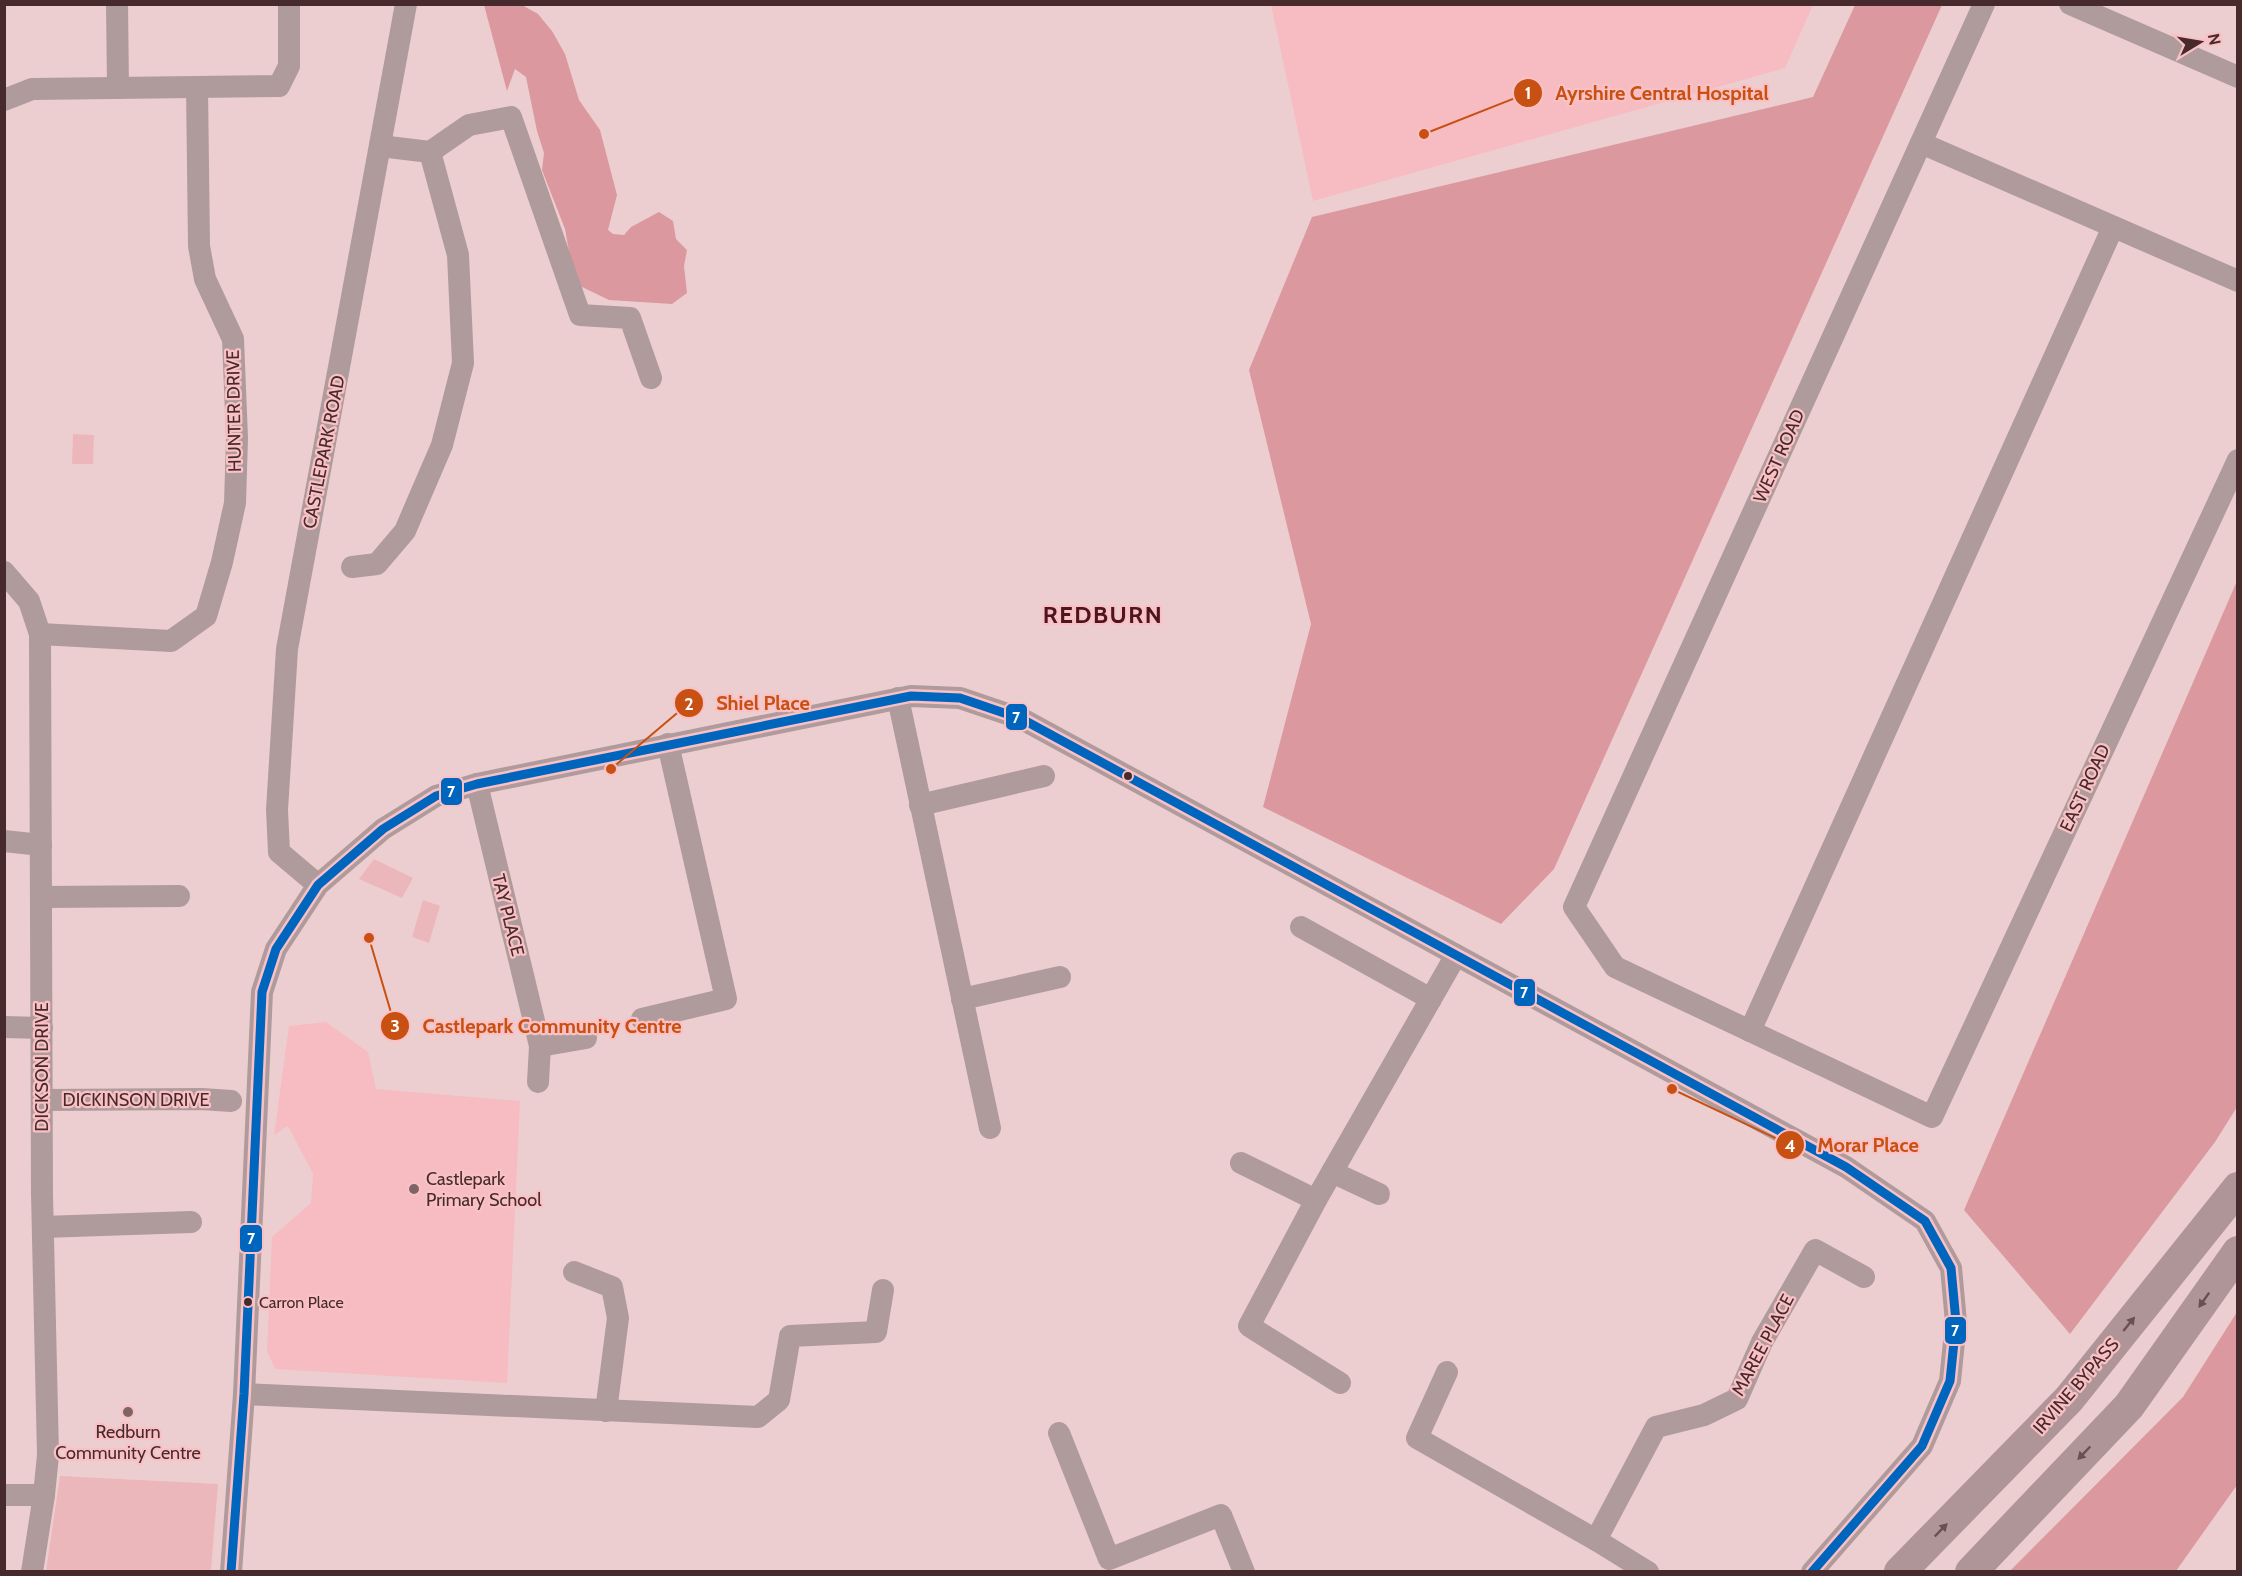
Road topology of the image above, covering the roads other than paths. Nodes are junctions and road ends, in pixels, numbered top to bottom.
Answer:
1 (117, 4) edge
2 (289, 4) edge
3 (406, 4) edge
4 (1984, 4) edge
5 (2070, 4) edge
6 (2238, 77) edge
7 (197, 87) junction
8 (118, 88) junction
9 (4, 100) edge
10 (1921, 143) junction
11 (380, 146) junction
12 (430, 152) junction
13 (2113, 227) junction
14 (2238, 282) edge
15 (651, 378) dead end
16 (2238, 460) edge
17 (352, 567) dead end
18 (4, 572) edge
19 (40, 634) junction
20 (898, 698) junction
21 (668, 744) junction
22 (1044, 776) dead end
23 (477, 784) junction
24 (920, 805) junction
25 (4, 841) edge
26 (41, 845) junction
27 (318, 885) junction
28 (179, 896) dead end
29 (41, 897) junction
30 (1301, 927) dead end
31 (1456, 955) junction
32 (1060, 977) dead end
33 (962, 999) junction
34 (1431, 999) junction
35 (642, 1019) dead end
36 (4, 1027) edge
37 (42, 1028) junction
38 (1750, 1031) junction
39 (586, 1038) dead end
40 (540, 1046) junction
41 (538, 1082) dead end
42 (42, 1100) junction
43 (231, 1101) dead end
44 (990, 1128) dead end
45 (1241, 1163) dead end
46 (1332, 1172) junction
47 (2238, 1188) edge
48 (1378, 1194) dead end
49 (1316, 1200) junction
50 (191, 1221) dead end
51 (43, 1227) junction
52 (2238, 1252) edge
53 (574, 1272) dead end
54 (1864, 1277) dead end
55 (884, 1290) dead end
56 (1447, 1372) dead end
57 (1340, 1383) dead end
58 (244, 1395) junction
59 (606, 1411) junction
60 (1059, 1433) dead end
61 (4, 1495) edge
62 (45, 1495) junction
63 (1596, 1540) junction
64 (32, 1572) edge
65 (231, 1572) edge
66 (1244, 1572) edge
67 (1648, 1572) edge
68 (1812, 1572) edge
69 (1900, 1572) edge
70 (1971, 1572) edge

1 - 8 street
2 - 7 street
3 - 11 street, CASTLEPARK ROAD
4 - 10 street, WEST ROAD
5 - 6 street
7 - 8 street
7 - 19 street, HUNTER DRIVE
8 - 9 street
10 - 13 street
10 - 38 street, WEST ROAD
11 - 12 street
11 - 27 street, CASTLEPARK ROAD
12 - 15 street
12 - 17 street
13 - 14 street
13 - 38 street
16 - 38 street, EAST ROAD
18 - 19 street, DICKSON DRIVE
19 - 26 street, DICKSON DRIVE
20 - 21 street
20 - 24 street
20 - 31 street
21 - 23 street
21 - 35 street
22 - 24 street
23 - 27 street
23 - 40 street, TAY PLACE
24 - 33 street
25 - 26 street
26 - 29 street, DICKSON DRIVE
27 - 58 street
28 - 29 street
29 - 37 street, DICKSON DRIVE
30 - 34 street
31 - 34 street
31 - 68 street
32 - 33 street
33 - 44 street
34 - 46 street
36 - 37 street
37 - 42 street, DICKSON DRIVE
39 - 40 street
40 - 41 street, TAY PLACE
42 - 43 street, DICKINSON DRIVE
42 - 51 street, DICKSON DRIVE
45 - 49 street
46 - 48 street
46 - 49 street
69 -> 47 highway, IRVINE BYPASS
49 - 57 street
50 - 51 street
51 - 62 street, DICKSON DRIVE
52 -> 70 highway
53 - 59 street
54 - 63 street, MAREE PLACE
55 - 59 street
56 - 63 street
58 - 59 street
58 - 65 street
60 - 66 street
61 - 62 street
62 - 64 street, DICKSON DRIVE
63 - 67 street

